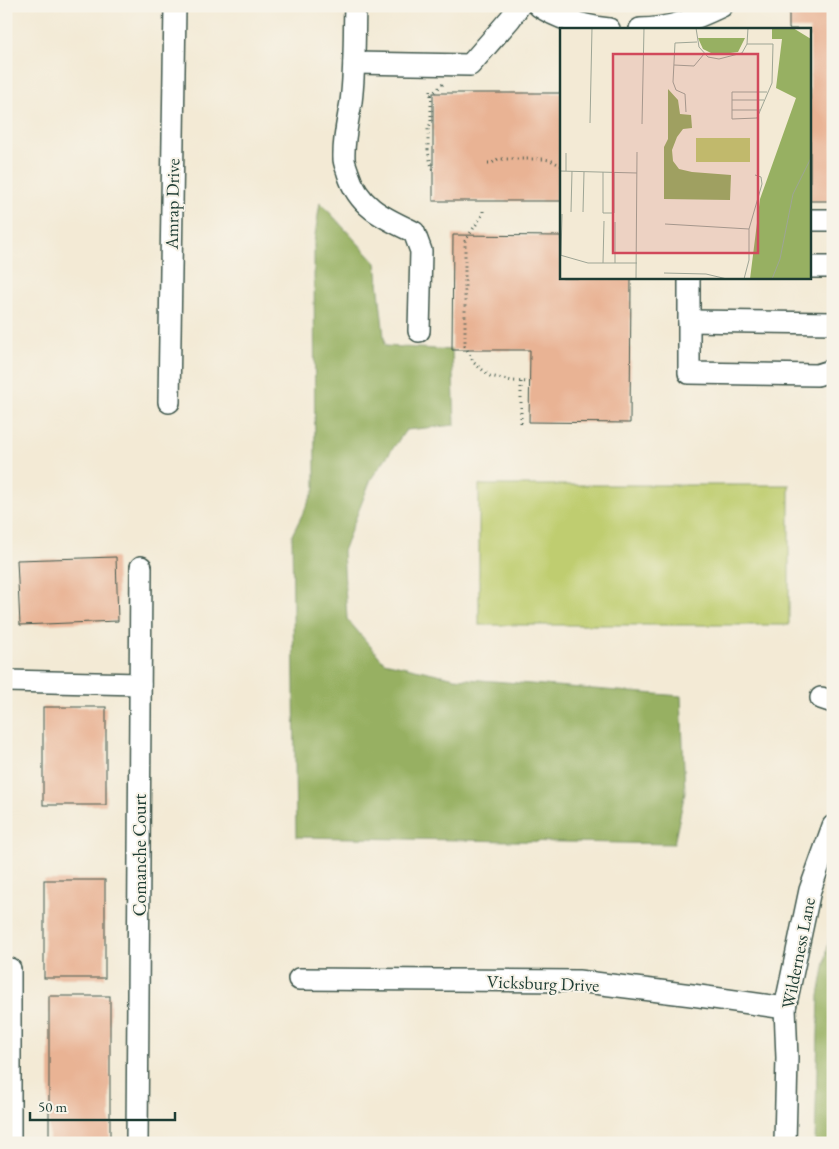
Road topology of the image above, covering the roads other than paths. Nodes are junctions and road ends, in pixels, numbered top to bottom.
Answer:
1 (175, 6) edge
2 (355, 6) edge
3 (519, 6) edge
4 (539, 6) edge
5 (722, 6) edge
6 (601, 28) edge
7 (658, 28) edge
8 (354, 62) junction
9 (812, 220) edge
10 (833, 220) edge
11 (812, 267) edge
12 (833, 267) edge
13 (689, 279) edge
14 (689, 321) junction
15 (833, 324) edge
16 (419, 332) dead end
17 (833, 370) edge
18 (169, 402) dead end
19 (141, 567) dead end
20 (6, 681) edge
21 (140, 684) junction
22 (833, 826) edge
23 (10, 969) dead end
24 (299, 979) dead end
25 (785, 1008) junction
26 (10, 1143) edge
27 (137, 1143) edge
28 (785, 1143) edge

1 - 18 street, Amrap Drive
2 - 8 street
3 - 8 street
4 - 6 street
5 - 7 street
8 - 16 street
9 - 10 street
11 - 12 street
13 - 14 street
14 - 15 street
14 - 17 street
19 - 21 street, Comanche Court
20 - 21 street
21 - 27 street, Comanche Court
22 - 25 street, Wilderness Lane
23 - 26 street
24 - 25 street, Vicksburg Drive
25 - 28 street, Wilderness Lane

